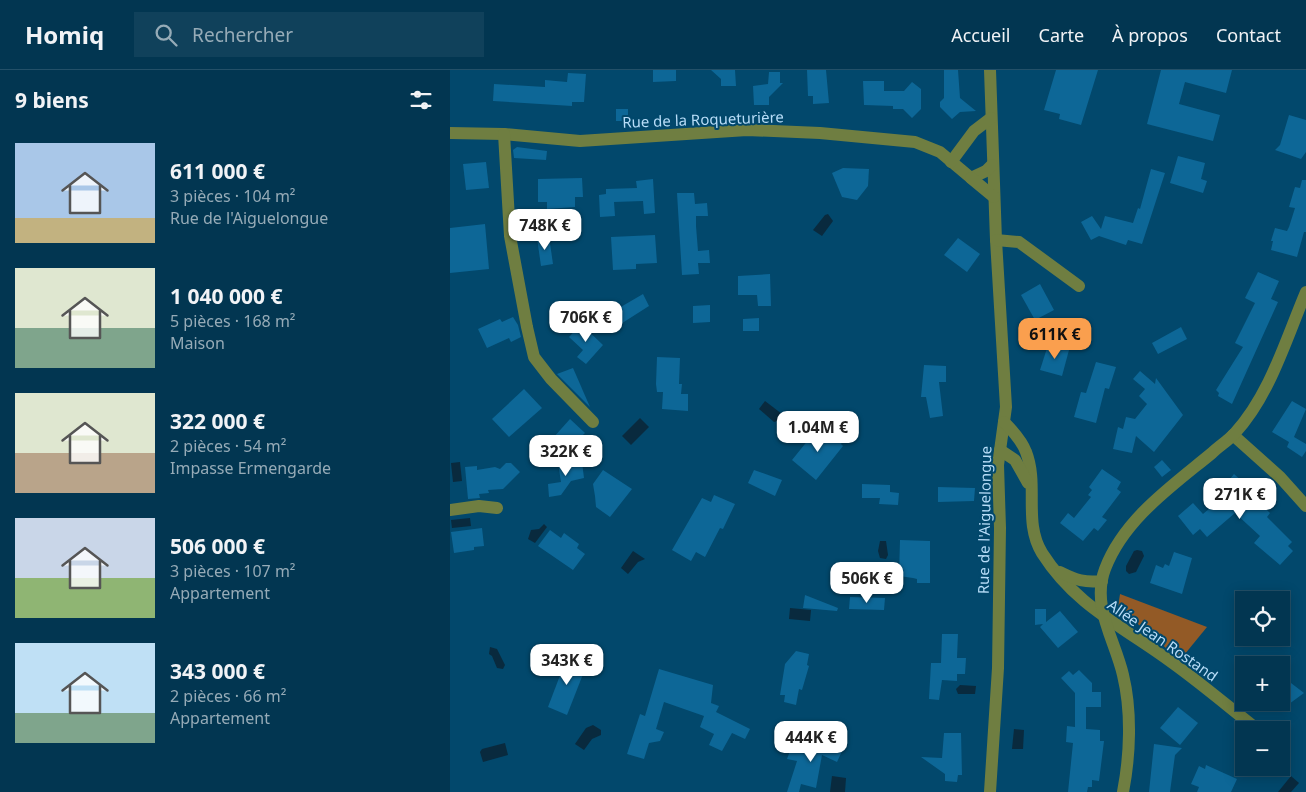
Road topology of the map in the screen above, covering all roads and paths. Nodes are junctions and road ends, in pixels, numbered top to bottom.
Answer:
1 (990, 70) edge
2 (991, 118) junction
3 (450, 133) edge
4 (504, 134) junction
5 (968, 140) junction
6 (992, 150) junction
7 (951, 162) junction
8 (992, 165) junction
9 (971, 178) junction
10 (994, 197) junction
11 (996, 240) junction
12 (1080, 286) dead end
13 (1306, 292) edge
14 (593, 422) dead end
15 (1004, 422) junction
16 (1234, 435) junction
17 (1000, 450) junction
18 (1032, 490) junction
19 (1306, 506) edge
20 (497, 508) dead end
21 (450, 510) edge
22 (1055, 570) junction
23 (1102, 580) junction
24 (1103, 617) junction
25 (1247, 721) edge
26 (990, 792) edge
27 (1123, 792) edge

1 - 2 street, Rue de l'Aiguelongue
2 - 5 street
2 - 6 street, Rue de l'Aiguelongue
3 - 4 street, Rue de la Roqueturière
4 - 7 street, Rue de la Roqueturière
4 - 14 street
5 - 6 street
5 - 7 street
6 - 8 street, Rue de l'Aiguelongue
7 - 9 street, Rue de la Roqueturière
8 - 9 street
8 - 10 street, Rue de l'Aiguelongue
9 - 10 street, Rue de la Roqueturière
10 - 11 street, Rue de l'Aiguelongue
11 - 12 street
11 - 15 street, Rue de l'Aiguelongue
13 - 16 street
15 - 17 street, Rue de l'Aiguelongue
15 - 18 street, Allée Jean Rostand
16 - 19 street
16 - 23 street
17 - 18 street, Allée Jean Rostand
17 - 26 street, Rue de l'Aiguelongue
18 - 22 street, Allée Jean Rostand
20 - 21 street
22 - 23 street, Allée Jean Rostand
22 - 24 street, Allée Jean Rostand
23 - 24 street
24 - 25 street, Allée Jean Rostand
24 - 27 street

